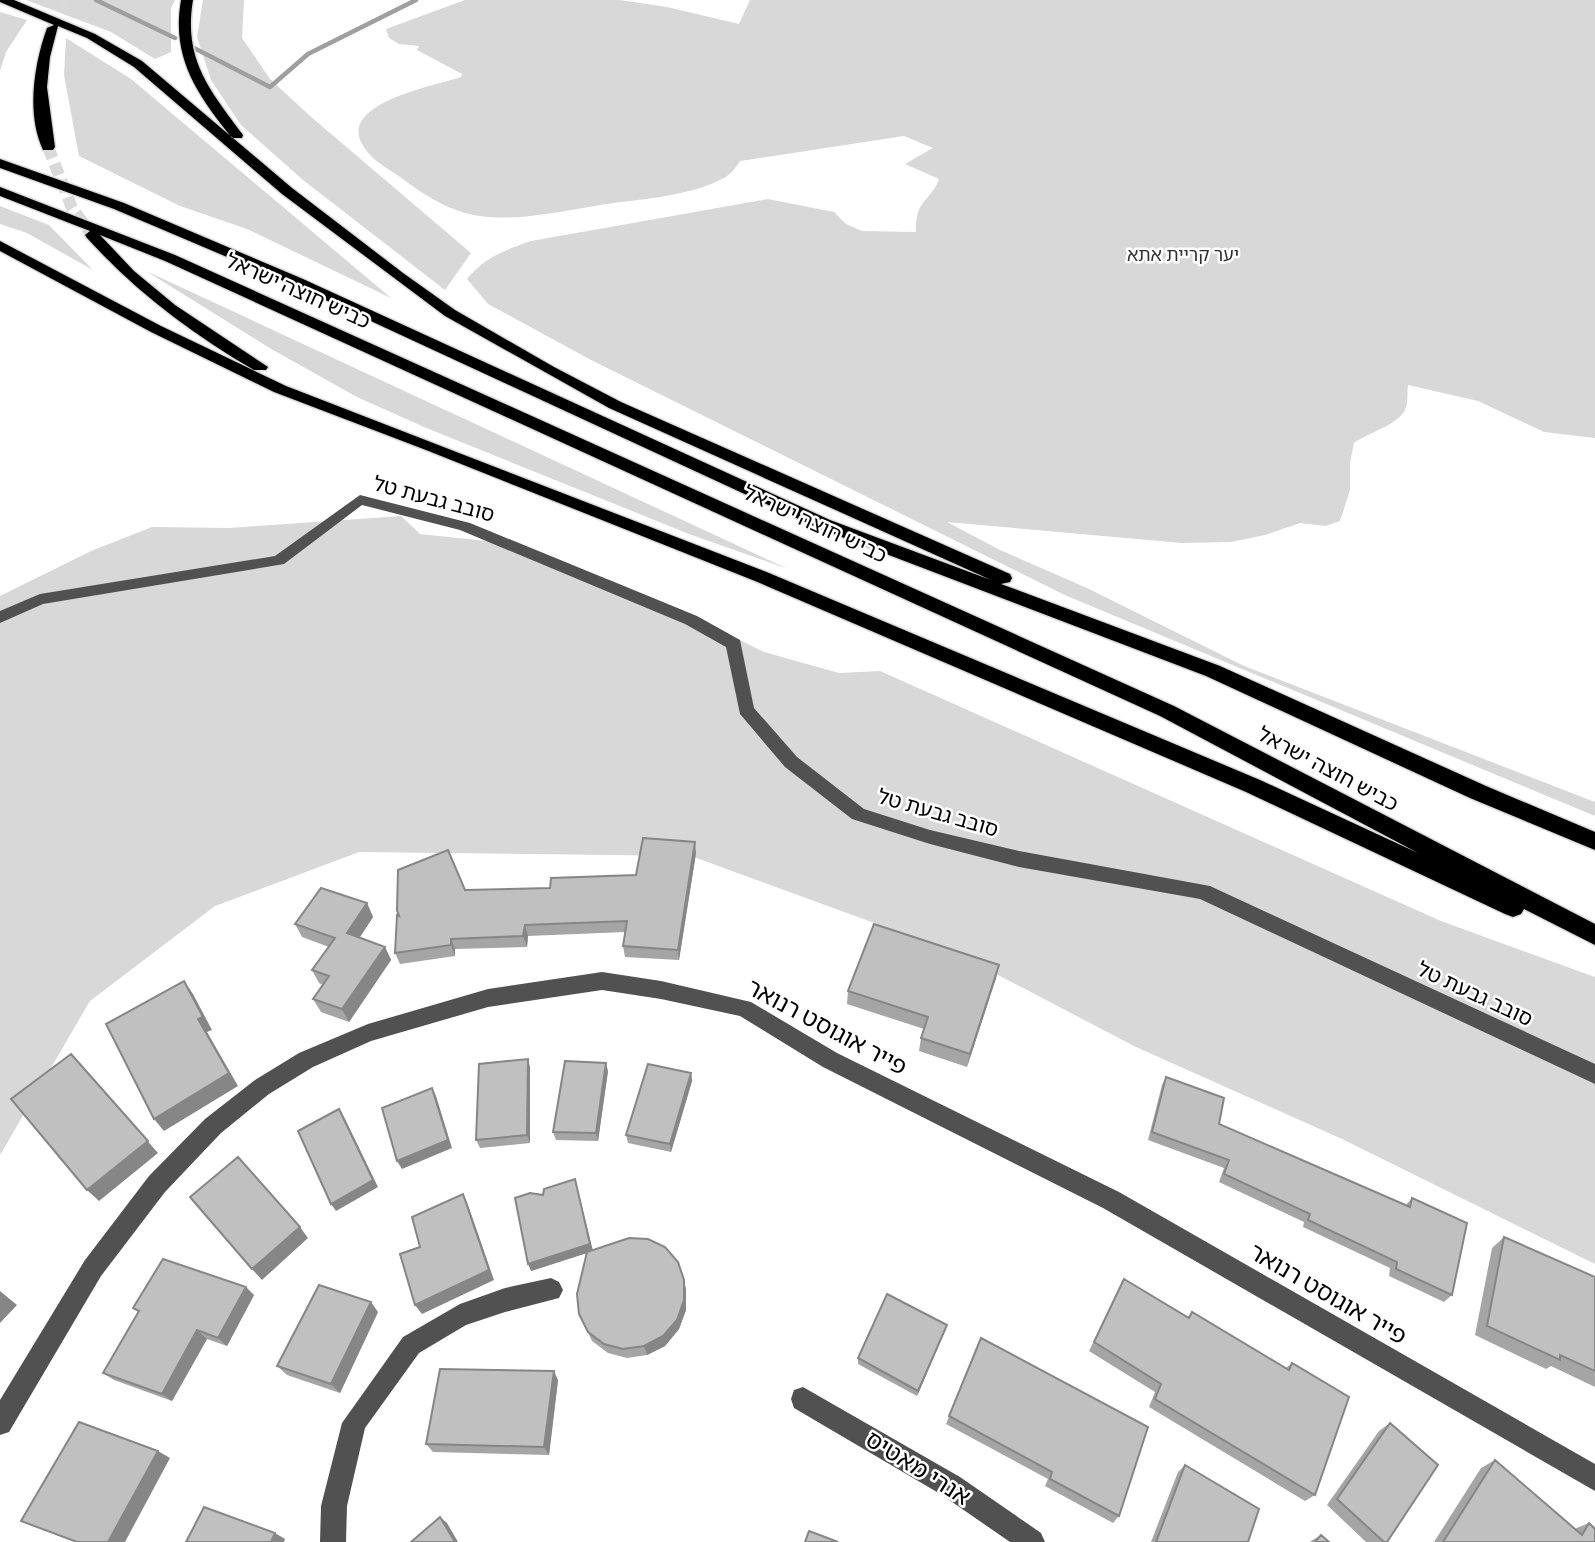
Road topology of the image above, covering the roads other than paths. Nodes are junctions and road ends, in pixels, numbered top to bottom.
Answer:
1 (4, 0) edge
2 (187, 0) edge
3 (53, 28) tunnel mouth
4 (48, 147) tunnel mouth
5 (0, 163) edge
6 (0, 191) edge
7 (288, 191) junction
8 (92, 235) tunnel mouth
9 (0, 245) edge
10 (432, 446) junction
11 (0, 617) edge
12 (1213, 671) junction
13 (1595, 841) edge
14 (1595, 935) edge
15 (1595, 945) edge
16 (1595, 1074) edge
17 (551, 1290) dead end
18 (803, 1399) dead end
19 (0, 1423) edge
20 (1595, 1478) edge
21 (333, 1542) edge
22 (1032, 1542) edge

1 - 7 highway
2 - 7 highway
3 - 4 highway
5 - 12 highway, כביש חוצה ישראל
6 - 14 highway, כביש חוצה ישראל
7 - 12 highway
8 - 10 highway
9 - 10 highway
10 - 15 highway
11 - 16 street, סובב גבעת טל
12 - 13 highway, כביש חוצה ישראל
17 - 21 street
18 - 22 street, אנרי מאטיס
19 - 20 street, פייר אוגוסט רנואר

